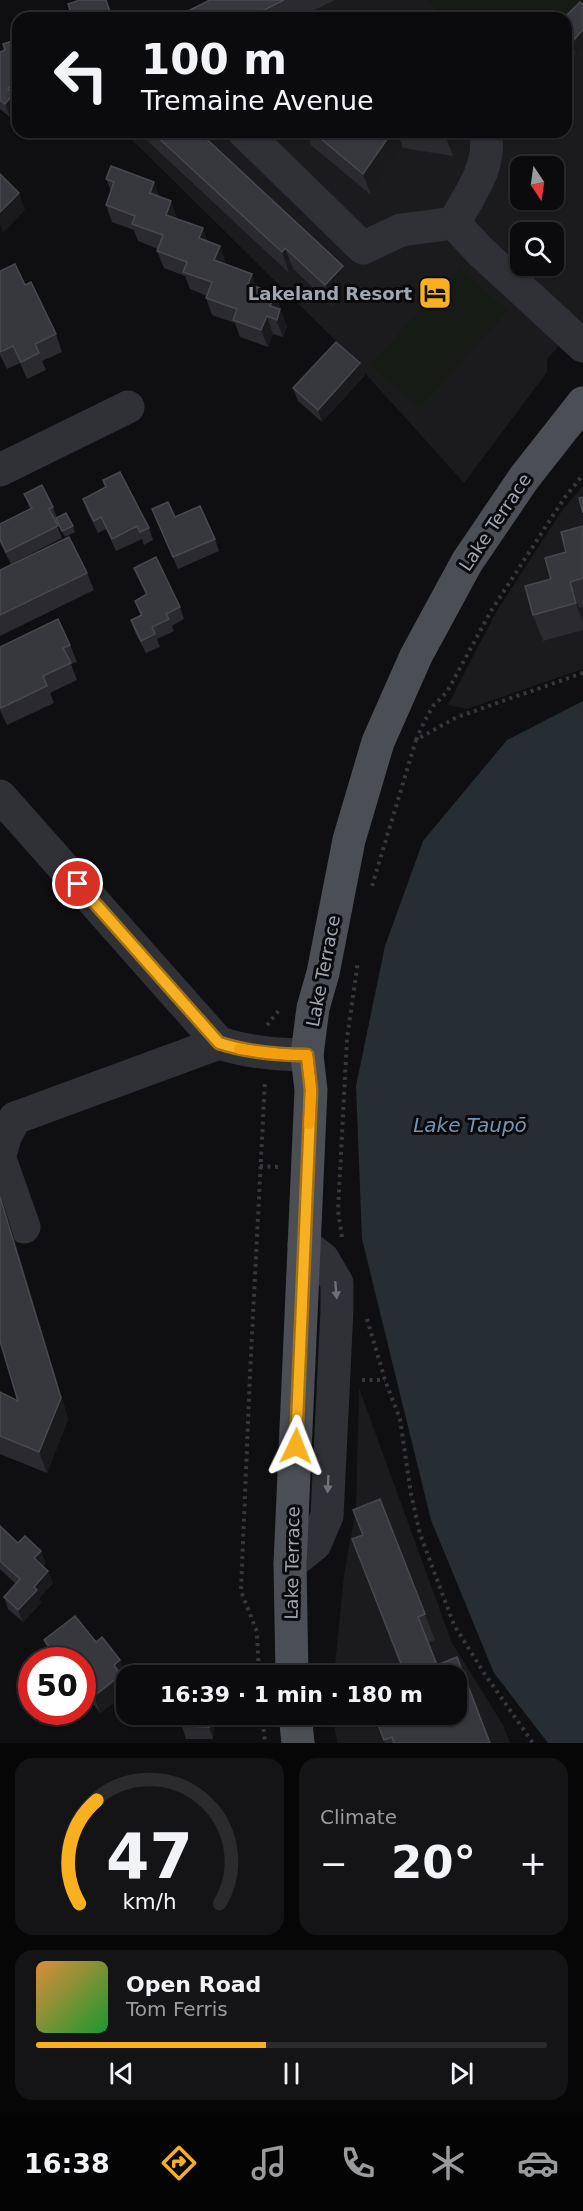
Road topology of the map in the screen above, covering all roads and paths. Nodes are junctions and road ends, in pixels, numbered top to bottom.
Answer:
1 (250, 138) edge
2 (487, 138) edge
3 (454, 223) junction
4 (583, 346) edge
5 (583, 403) edge
6 (128, 407) dead end
7 (0, 470) edge
8 (583, 475) edge
9 (583, 674) edge
10 (416, 741) junction
11 (0, 796) edge
12 (371, 888) dead end
13 (358, 957) dead end
14 (280, 1009) dead end
15 (219, 1043) junction
16 (267, 1052) junction
17 (307, 1055) junction
18 (0, 1158) edge
19 (260, 1166) junction
20 (278, 1167) dead end
21 (24, 1227) dead end
22 (343, 1239) dead end
23 (366, 1318) dead end
24 (354, 1380) dead end
25 (385, 1380) junction
26 (258, 1665) edge
27 (292, 1665) edge
28 (263, 1725) edge
29 (296, 1725) edge
30 (265, 1743) edge
31 (298, 1743) edge
32 (532, 1743) edge

1 - 3 street
2 - 3 street
3 - 4 street
5 - 17 main road, Lake Terrace
6 - 7 street
8 - 10 path
9 - 10 path
10 - 12 path
11 - 15 street
13 - 22 path
14 - 16 path
15 - 16 street
15 - 18 street
16 - 17 street
16 - 19 path
17 - 27 main road, Lake Terrace
18 - 21 street
19 - 20 path
19 - 26 path
23 - 25 path
24 - 25 path
25 - 32 path
28 - 30 path
29 - 31 main road

